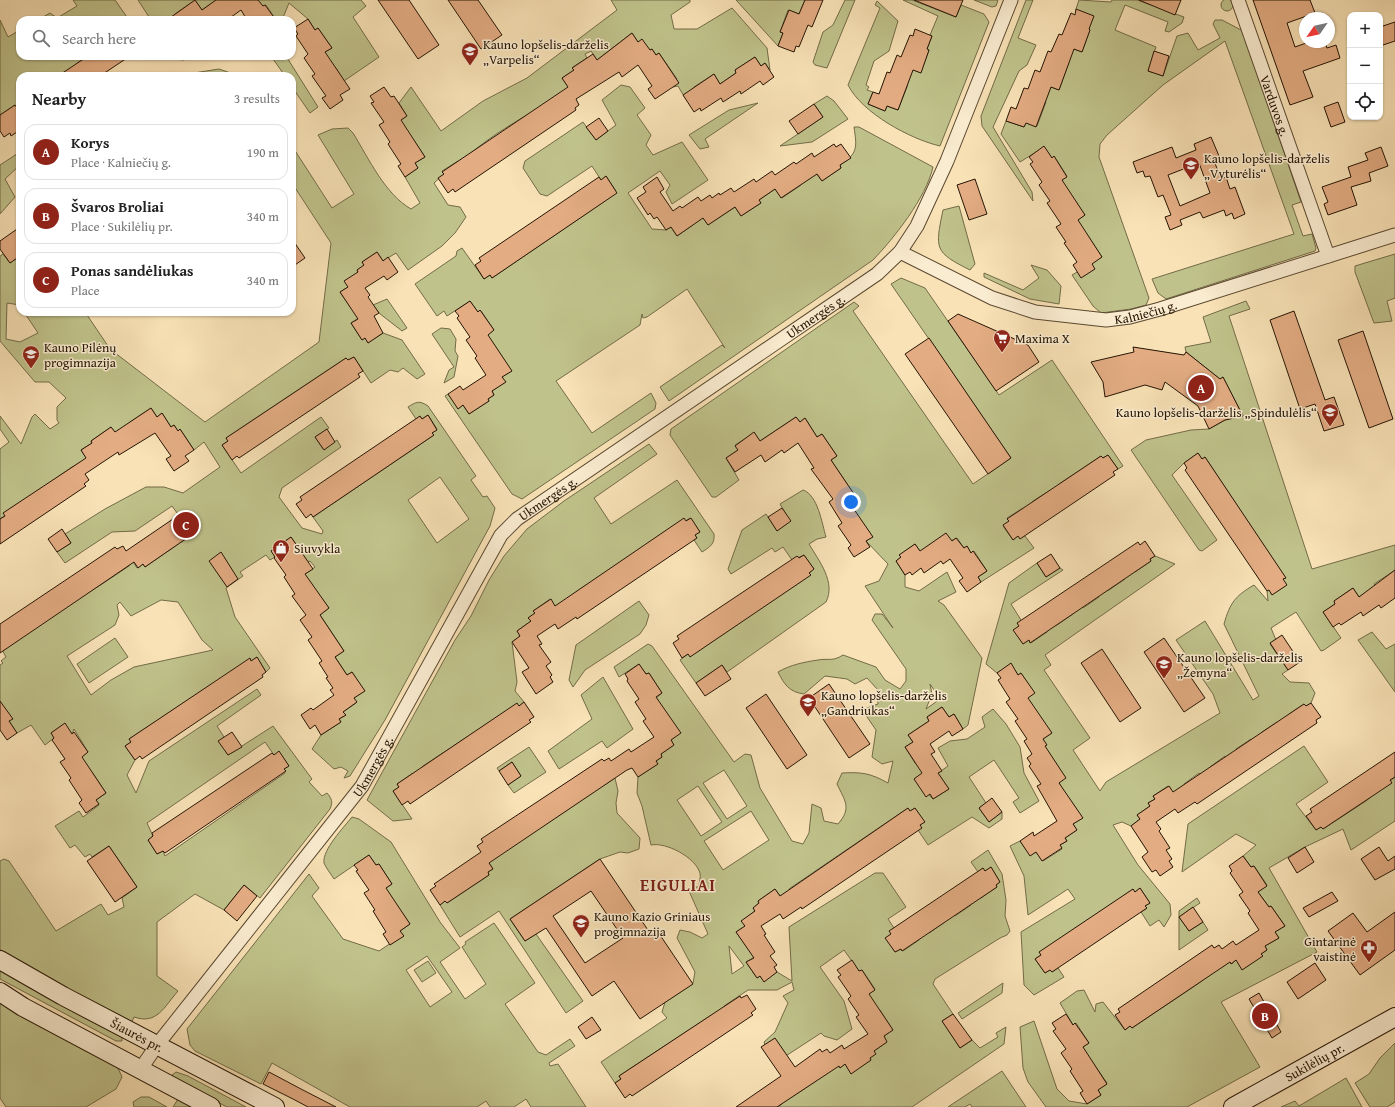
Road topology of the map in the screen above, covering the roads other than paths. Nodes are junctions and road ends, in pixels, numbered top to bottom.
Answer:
1 (1011, 0) edge
2 (1238, 0) edge
3 (1395, 236) edge
4 (900, 252) junction
5 (1328, 256) junction
6 (0, 960) edge
7 (0, 992) edge
8 (1395, 1017) edge
9 (157, 1045) junction
10 (140, 1070) junction
11 (211, 1107) edge
12 (275, 1107) edge
13 (1233, 1107) edge

1 - 4 street, Ukmergės g.
2 - 5 street, Varduvos g.
3 - 5 street, Kalniečių g.
4 - 5 street, Kalniečių g.
4 - 9 street, Ukmergės g.
6 - 9 main road, Šiaurės pr.
7 - 10 main road
8 - 13 main road, Sukilėlių pr.
9 - 10 street, Ukmergės g.
9 - 12 main road, Šiaurės pr.
10 - 11 main road

